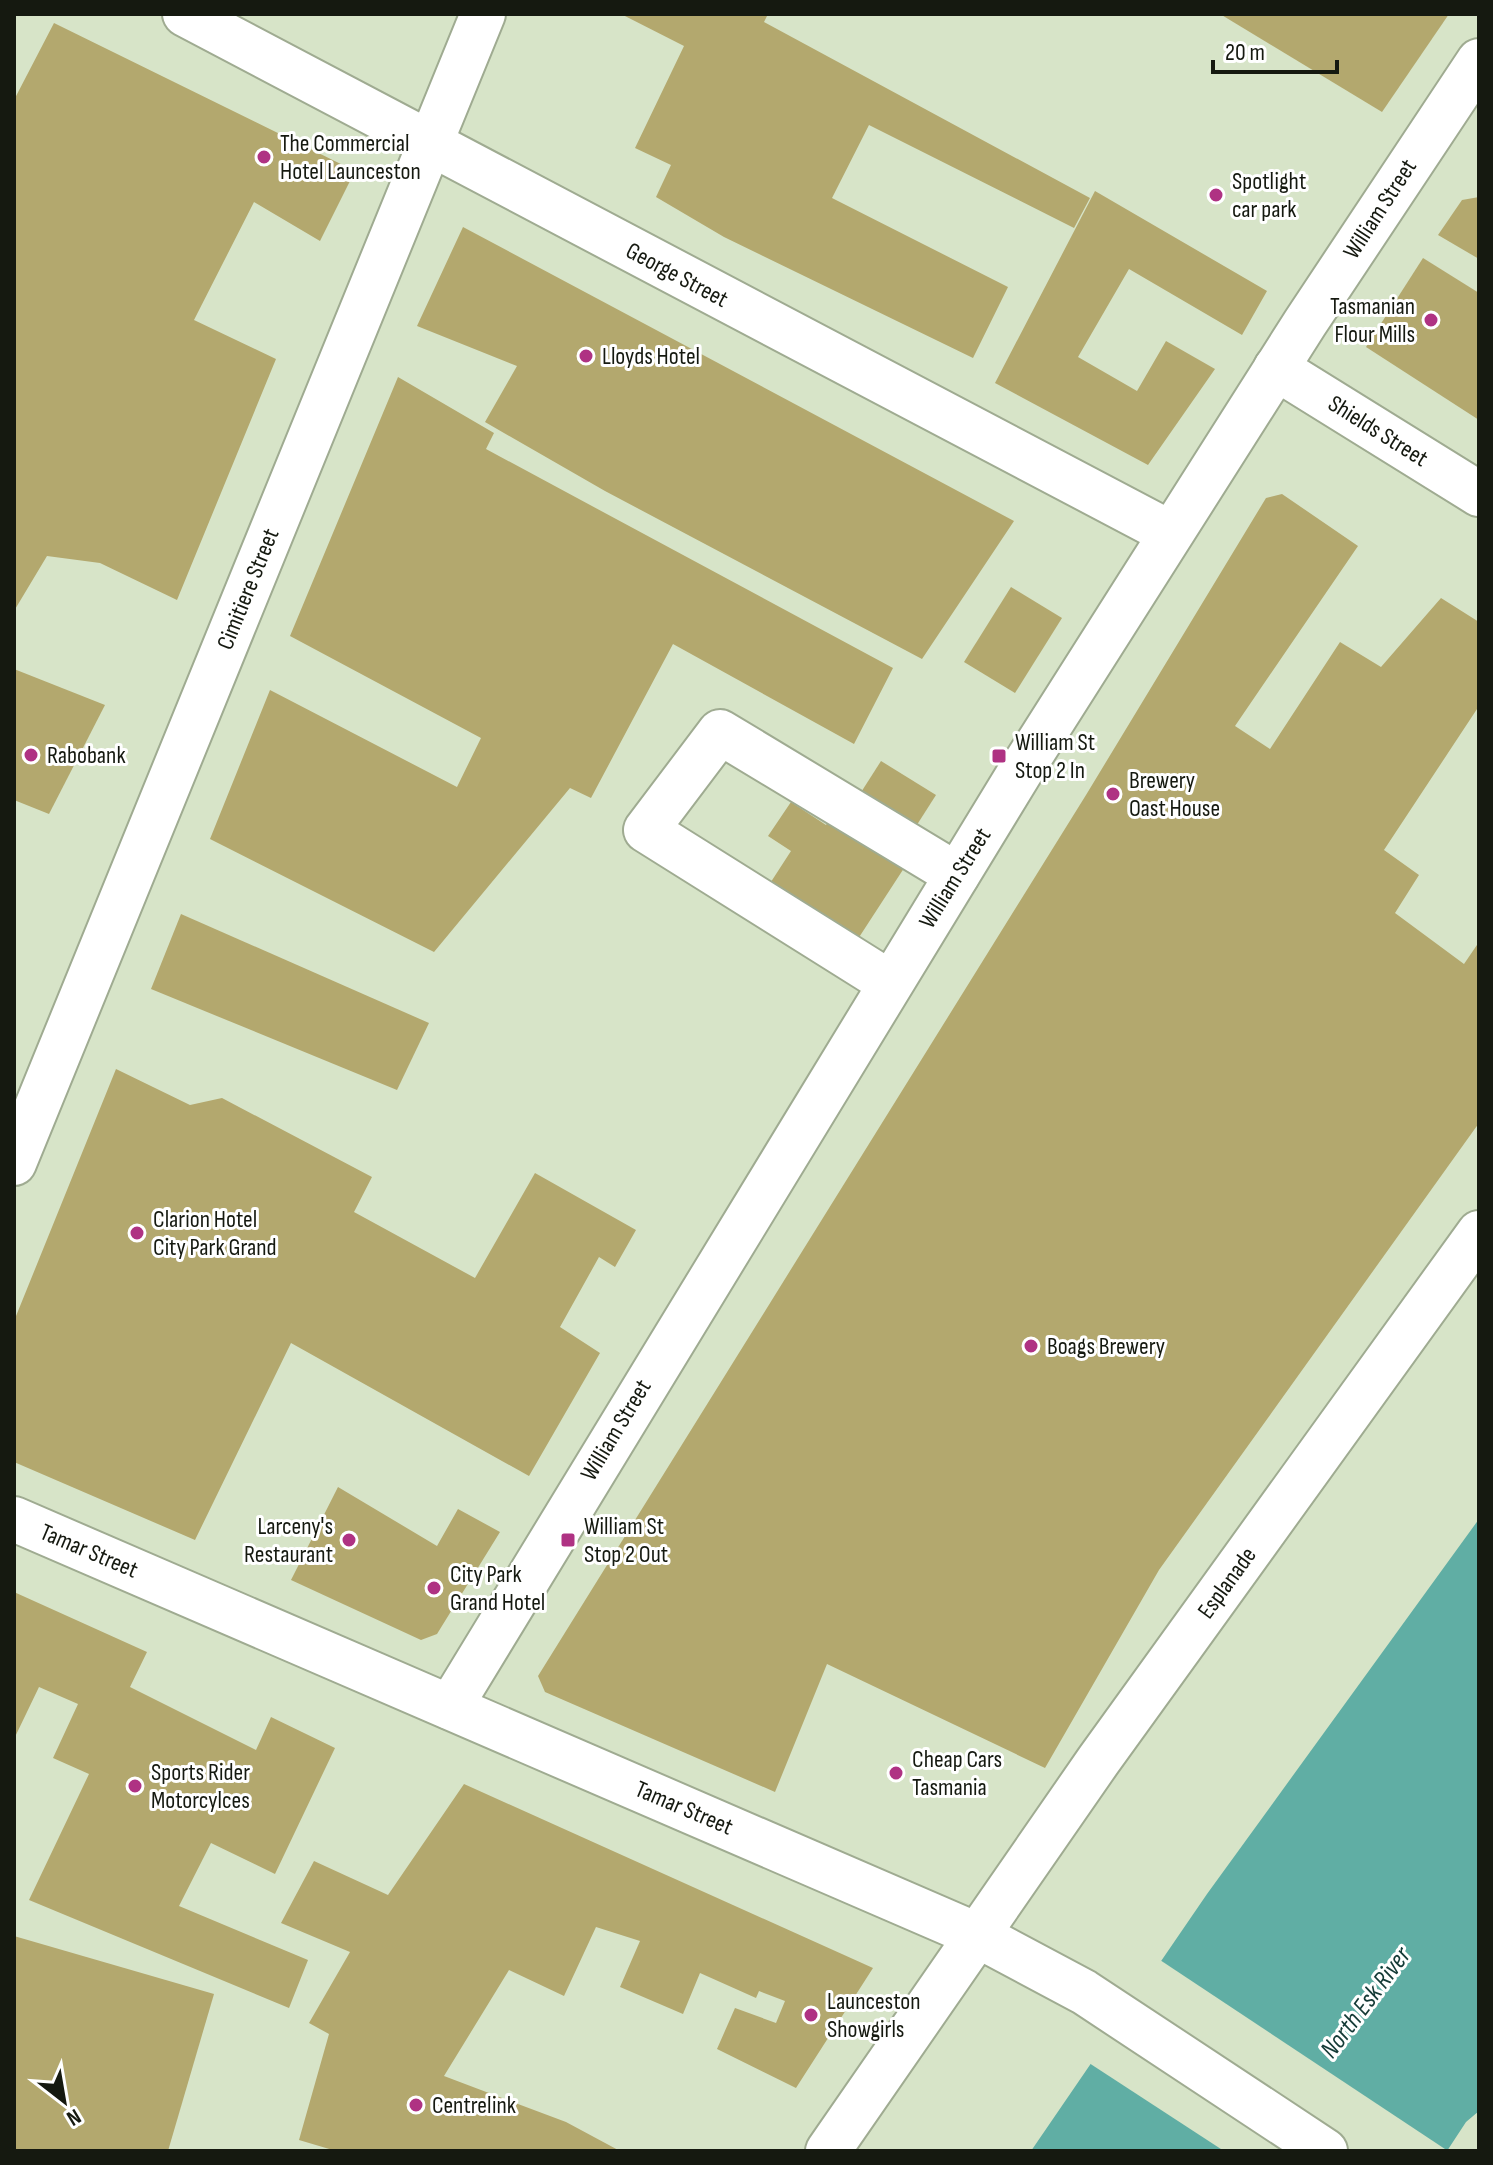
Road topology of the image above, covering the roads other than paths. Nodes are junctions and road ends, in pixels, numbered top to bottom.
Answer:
1 (185, 14) edge
2 (483, 14) edge
3 (1479, 61) edge
4 (429, 145) junction
5 (1276, 368) junction
6 (1479, 494) edge
7 (1170, 533) junction
8 (957, 875) junction
9 (890, 983) junction
10 (14, 1163) edge
11 (1479, 1233) edge
12 (14, 1519) edge
13 (450, 1707) junction
14 (979, 1936) junction
15 (828, 2151) edge
16 (1325, 2151) edge

1 - 4 street, George Street
2 - 4 street, Cimitiere Street
3 - 5 street, William Street
4 - 7 street, George Street
4 - 10 street, Cimitiere Street
5 - 6 street, Shields Street
5 - 7 street, William Street
7 - 8 street, William Street
8 - 9 street, William Street
8 - 9 street
9 - 13 street, William Street
11 - 14 street, Esplanade
12 - 13 street, Tamar Street
13 - 14 street, Tamar Street
14 - 15 street, Esplanade
14 - 16 street, Tamar Street

